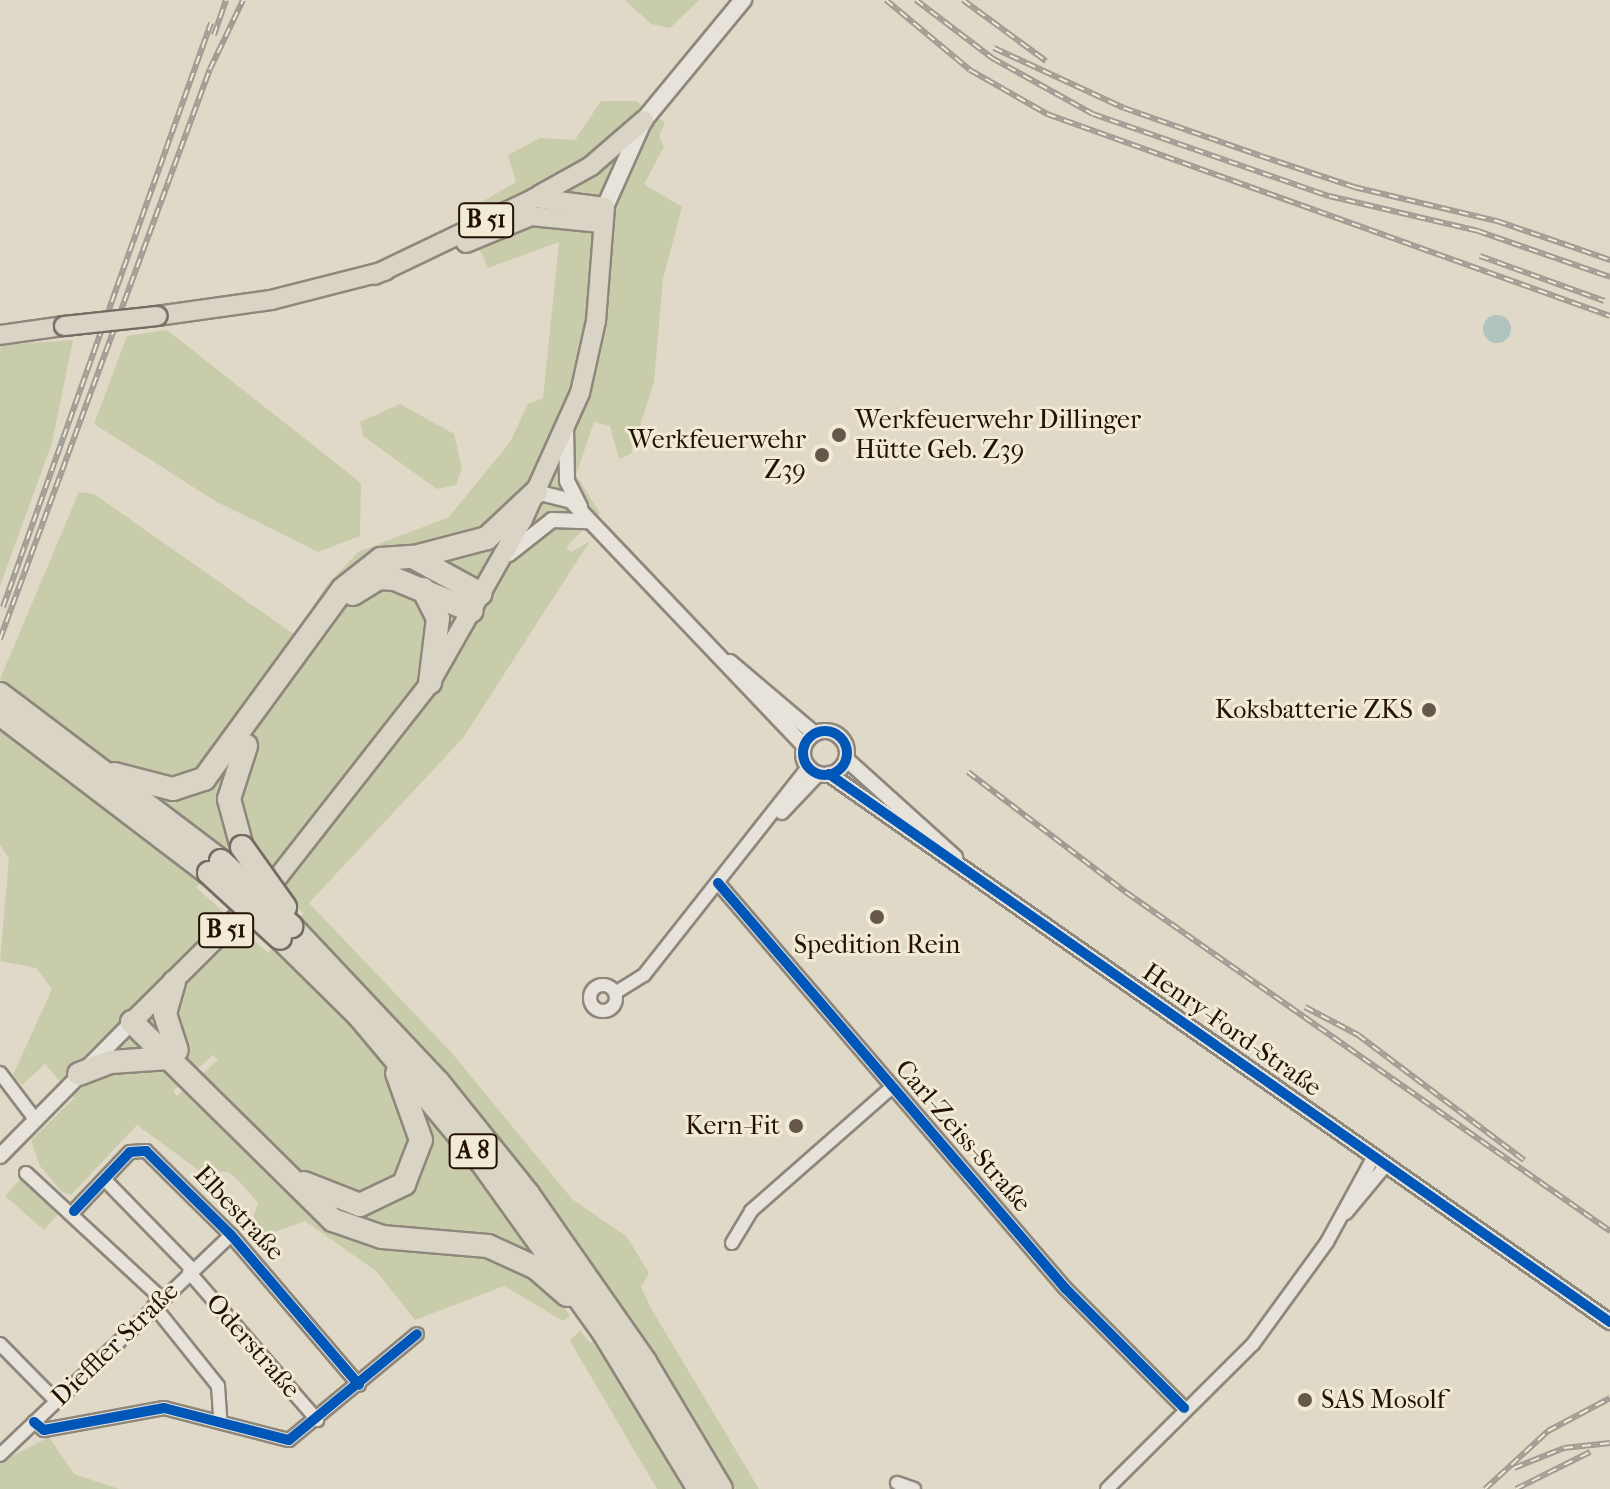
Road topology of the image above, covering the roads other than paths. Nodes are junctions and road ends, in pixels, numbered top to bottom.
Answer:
1 (743, 0) edge
2 (644, 120) junction
3 (535, 198) junction
4 (603, 215) junction
5 (374, 275) junction
6 (0, 335) edge
7 (566, 425) junction
8 (536, 492) junction
9 (588, 521) junction
10 (413, 557) junction
11 (500, 562) junction
12 (422, 588) junction
13 (477, 603) junction
14 (729, 661) junction
15 (430, 683) junction
16 (2, 702) edge
17 (815, 734) junction
18 (804, 746) junction
19 (846, 759) junction
20 (819, 772) junction
21 (114, 774) junction
22 (215, 867) junction
23 (718, 883) junction
24 (988, 886) junction
25 (289, 928) junction
26 (174, 982) junction
27 (615, 993) dead end
28 (359, 1016) junction
29 (138, 1017) junction
30 (173, 1054) junction
31 (0, 1073) edge
32 (79, 1074) junction
33 (892, 1087) junction
34 (34, 1118) junction
35 (0, 1156) edge
36 (1380, 1160) junction
37 (26, 1173) dead end
38 (105, 1180) junction
39 (74, 1211) junction
40 (231, 1235) junction
41 (732, 1243) dead end
42 (191, 1271) junction
43 (580, 1292) junction
44 (158, 1302) junction
45 (1610, 1322) edge
46 (608, 1330) junction
47 (417, 1334) dead end
48 (0, 1344) edge
49 (359, 1385) junction
50 (56, 1401) junction
51 (1184, 1408) junction
52 (220, 1417) junction
53 (317, 1420) junction
54 (34, 1422) junction
55 (0, 1455) edge
56 (897, 1483) dead end
57 (699, 1489) edge
58 (721, 1489) edge
59 (914, 1489) edge
60 (1107, 1489) edge

1 - 2 main road
2 - 3 main road
2 - 4 main road
3 - 4 main road, B 51
3 - 5 main road, B 51
4 - 5 main road, B 51
4 - 7 main road, B 51
5 - 6 main road, B 51, bridge
7 - 8 main road, B 51
7 - 9 street
8 - 9 street
8 - 10 highway
8 - 11 main road, B 51
9 - 11 street
9 - 14 street
10 - 13 highway
10 - 21 highway
11 - 13 main road, B 51
12 - 13 highway
12 - 15 highway
12 - 25 highway, bridge
13 - 15 main road, B 51
14 - 17 street
14 - 18 street
15 - 26 main road, B 51
16 - 21 highway, A 8
16 - 22 highway, A 8
17 - 18 street
17 - 19 street, Henry-Ford-Straße
18 - 20 street
19 - 20 street
19 - 24 street, Henry-Ford-Straße
20 - 23 street
20 - 24 street, Henry-Ford-Straße
21 - 22 highway, A 8
22 - 25 highway, A 8, bridge
23 - 27 street
23 - 33 street, Carl-Zeiss-Straße
24 - 36 street, Henry-Ford-Straße
25 - 28 highway, A 8
25 - 43 highway, A 8
26 - 29 main road, B 51
26 - 30 highway
28 - 30 highway
28 - 43 highway, A 8
29 - 30 highway
29 - 32 street
30 - 32 highway
30 - 43 highway
31 - 34 street
32 - 34 street
33 - 41 street, Carl-Zeiss-Straße
33 - 51 street, Carl-Zeiss-Straße
34 - 35 street
36 - 45 street, Henry-Ford-Straße
36 - 51 street
37 - 39 street
38 - 39 street, Elbestraße
38 - 40 street, Elbestraße
38 - 42 street, Oderstraße
39 - 44 street
40 - 42 street, Dieffler Straße
40 - 49 street, Elbestraße
42 - 44 street, Dieffler Straße
42 - 53 street, Oderstraße
43 - 46 highway, A 8
44 - 50 street, Dieffler Straße
44 - 52 street
46 - 57 highway, A 8
46 - 58 highway, A 8
47 - 49 street
48 - 50 street
49 - 53 street
50 - 54 street, Dieffler Straße
51 - 60 street
52 - 53 street
52 - 54 street
54 - 55 street, Dieffler Straße
56 - 59 street

